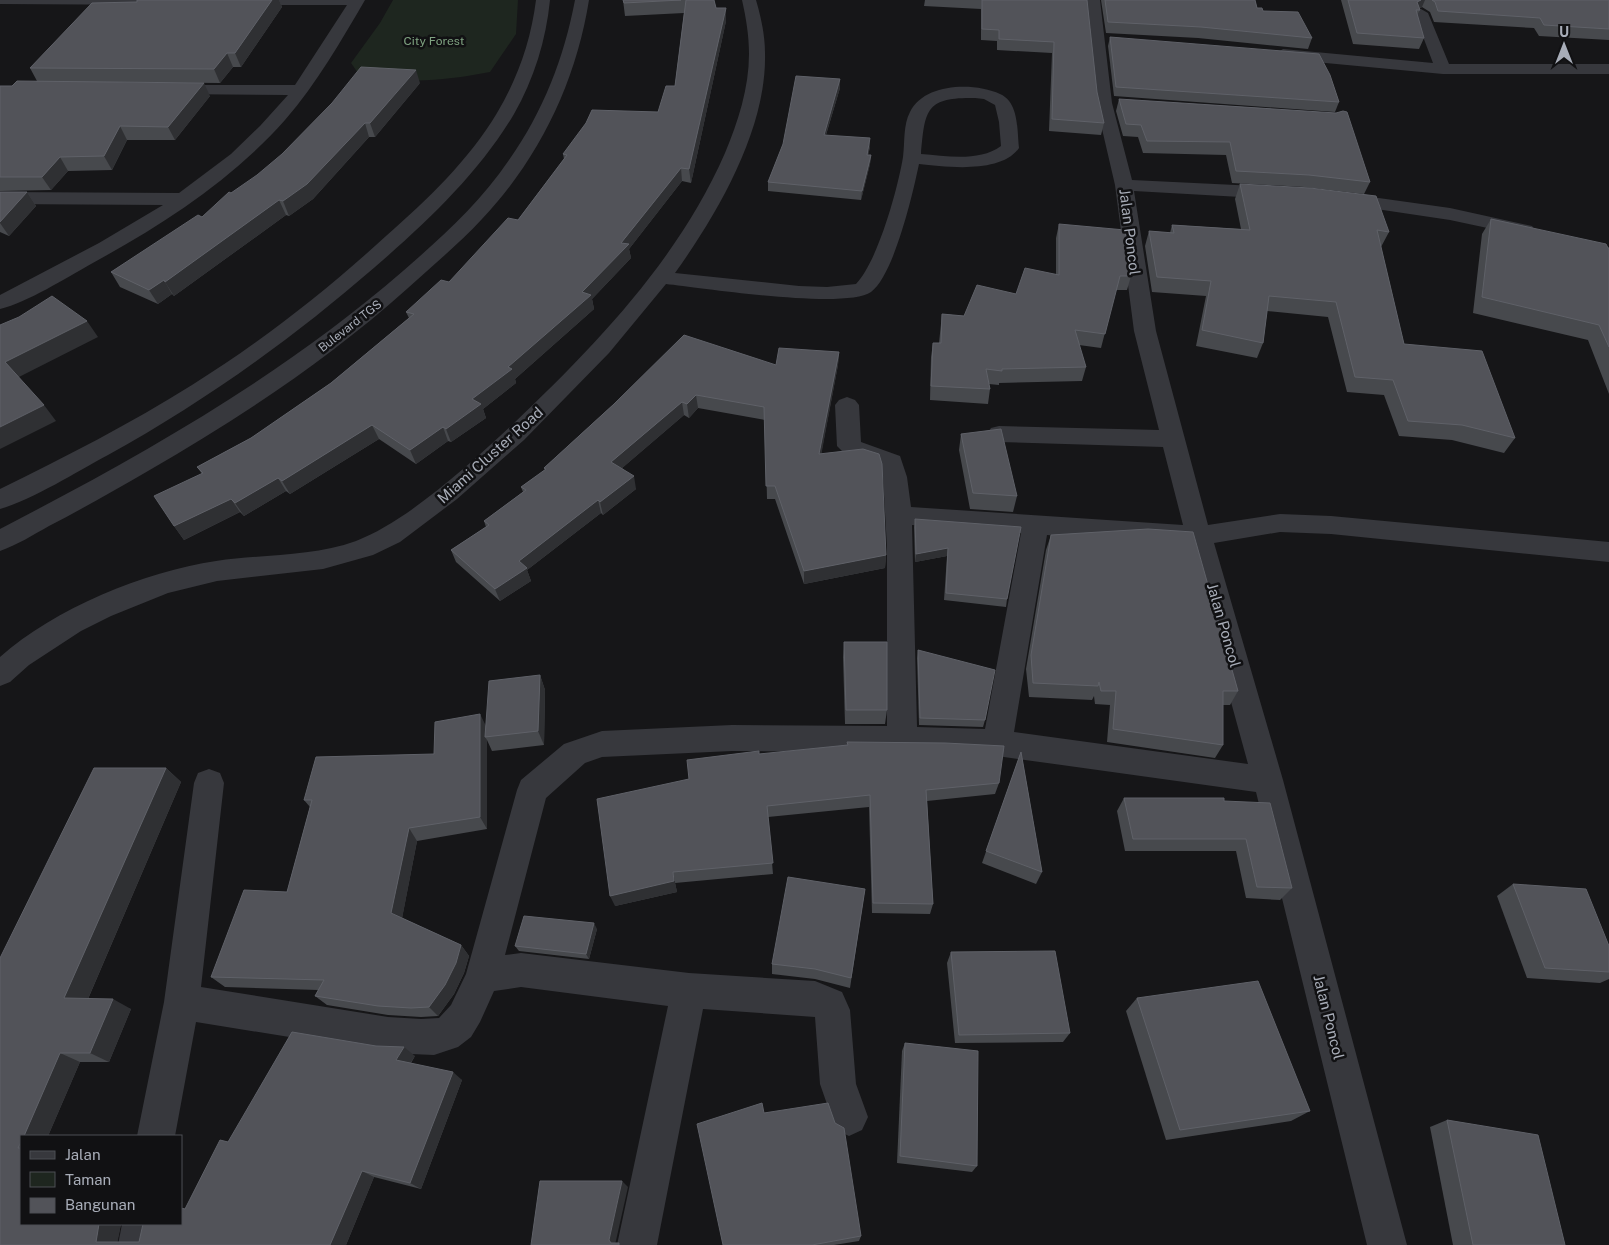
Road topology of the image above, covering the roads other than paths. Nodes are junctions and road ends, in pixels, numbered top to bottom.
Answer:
1 (0, 0) edge
2 (542, 0) edge
3 (582, 0) edge
4 (749, 0) edge
5 (1093, 0) edge
6 (120, 1) edge
7 (189, 1) edge
8 (228, 1) edge
9 (358, 1) edge
10 (1421, 13) edge
11 (1270, 53) edge
12 (1443, 69) junction
13 (1609, 69) edge
14 (526, 70) junction
15 (565, 70) junction
16 (152, 89) edge
17 (300, 90) junction
18 (911, 158) junction
19 (1124, 185) junction
20 (1295, 195) edge
21 (1323, 197) edge
22 (0, 198) edge
23 (183, 198) junction
24 (1545, 234) edge
25 (663, 278) junction
26 (0, 303) edge
27 (847, 405) dead end
28 (999, 434) edge
29 (1174, 439) junction
30 (0, 500) edge
31 (899, 515) junction
32 (1036, 523) junction
33 (1199, 536) junction
34 (0, 541) edge
35 (1609, 552) edge
36 (0, 674) edge
37 (902, 739) junction
38 (997, 743) junction
39 (1268, 780) junction
40 (209, 783) dead end
41 (482, 978) junction
42 (689, 991) junction
43 (182, 1002) junction
44 (849, 1117) dead end
45 (156, 1135) edge
46 (142, 1225) edge
47 (138, 1245) edge
48 (637, 1245) edge
49 (1387, 1245) edge

1 - 6 street
2 - 14 street
3 - 15 street, Bulevard TGS
4 - 25 street, Miami Cluster Road
5 - 19 street, Jalan Poncol
6 - 7 street
8 - 9 street
9 - 17 street
10 - 12 street
11 - 12 street
12 - 13 street
14 - 15 street
14 - 30 street
15 - 34 street, Bulevard TGS
16 - 17 street
17 - 23 street
18 - 18 street
18 - 25 street
19 - 20 street
19 - 29 street, Jalan Poncol
21 - 24 street
22 - 23 street
23 - 26 street
25 - 36 street, Miami Cluster Road
27 - 31 street
28 - 29 street
29 - 33 street, Jalan Poncol
31 - 32 street
31 - 37 street
32 - 33 street
32 - 38 street
33 - 35 street
33 - 39 street, Jalan Poncol
37 - 38 street
37 - 41 street
38 - 39 street
39 - 49 street, Jalan Poncol
40 - 43 street
41 - 42 street
41 - 43 street
42 - 44 street
42 - 48 street
43 - 45 street
46 - 47 street

